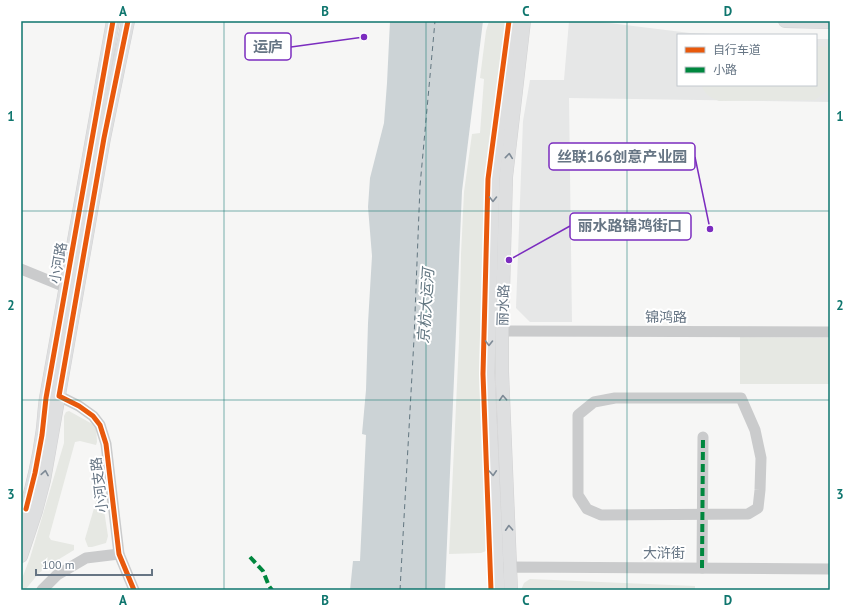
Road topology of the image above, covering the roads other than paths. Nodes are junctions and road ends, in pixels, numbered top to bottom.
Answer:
1 (113, 21) edge
2 (128, 21) edge
3 (513, 21) edge
4 (524, 21) edge
5 (785, 21) edge
6 (825, 23) edge
7 (21, 269) edge
8 (72, 288) junction
9 (502, 331) junction
10 (830, 332) edge
11 (59, 396) junction
12 (703, 437) dead end
13 (31, 510) junction
14 (702, 514) junction
15 (21, 525) edge
16 (119, 554) junction
17 (21, 556) edge
18 (511, 567) junction
19 (497, 568) junction
20 (702, 568) junction
21 (830, 569) edge
22 (42, 590) edge
23 (134, 590) edge
24 (498, 590) edge
25 (511, 590) edge

1 - 8 main road, 小河路
2 - 8 main road, 小河路
3 -> 19 main road, 丽水路
9 -> 4 main road, 丽水路
5 - 6 main road
7 - 8 street
8 - 11 main road, 小河路
8 - 13 main road, 小河路
9 - 10 street, 锦鸿路
18 -> 9 main road, 丽水路
13 -> 11 main road, 小河路
11 - 16 street, 小河支路
12 - 14 street
13 - 15 main road, 小河路
13 - 17 main road, 小河路
14 - 14 street
14 - 20 street
16 - 22 street
16 - 23 street, 小河支路
18 - 19 street, 大浒街
18 - 20 street, 大浒街
18 - 25 main road, 丽水路
19 - 24 main road, 丽水路
20 - 21 street, 大浒街

